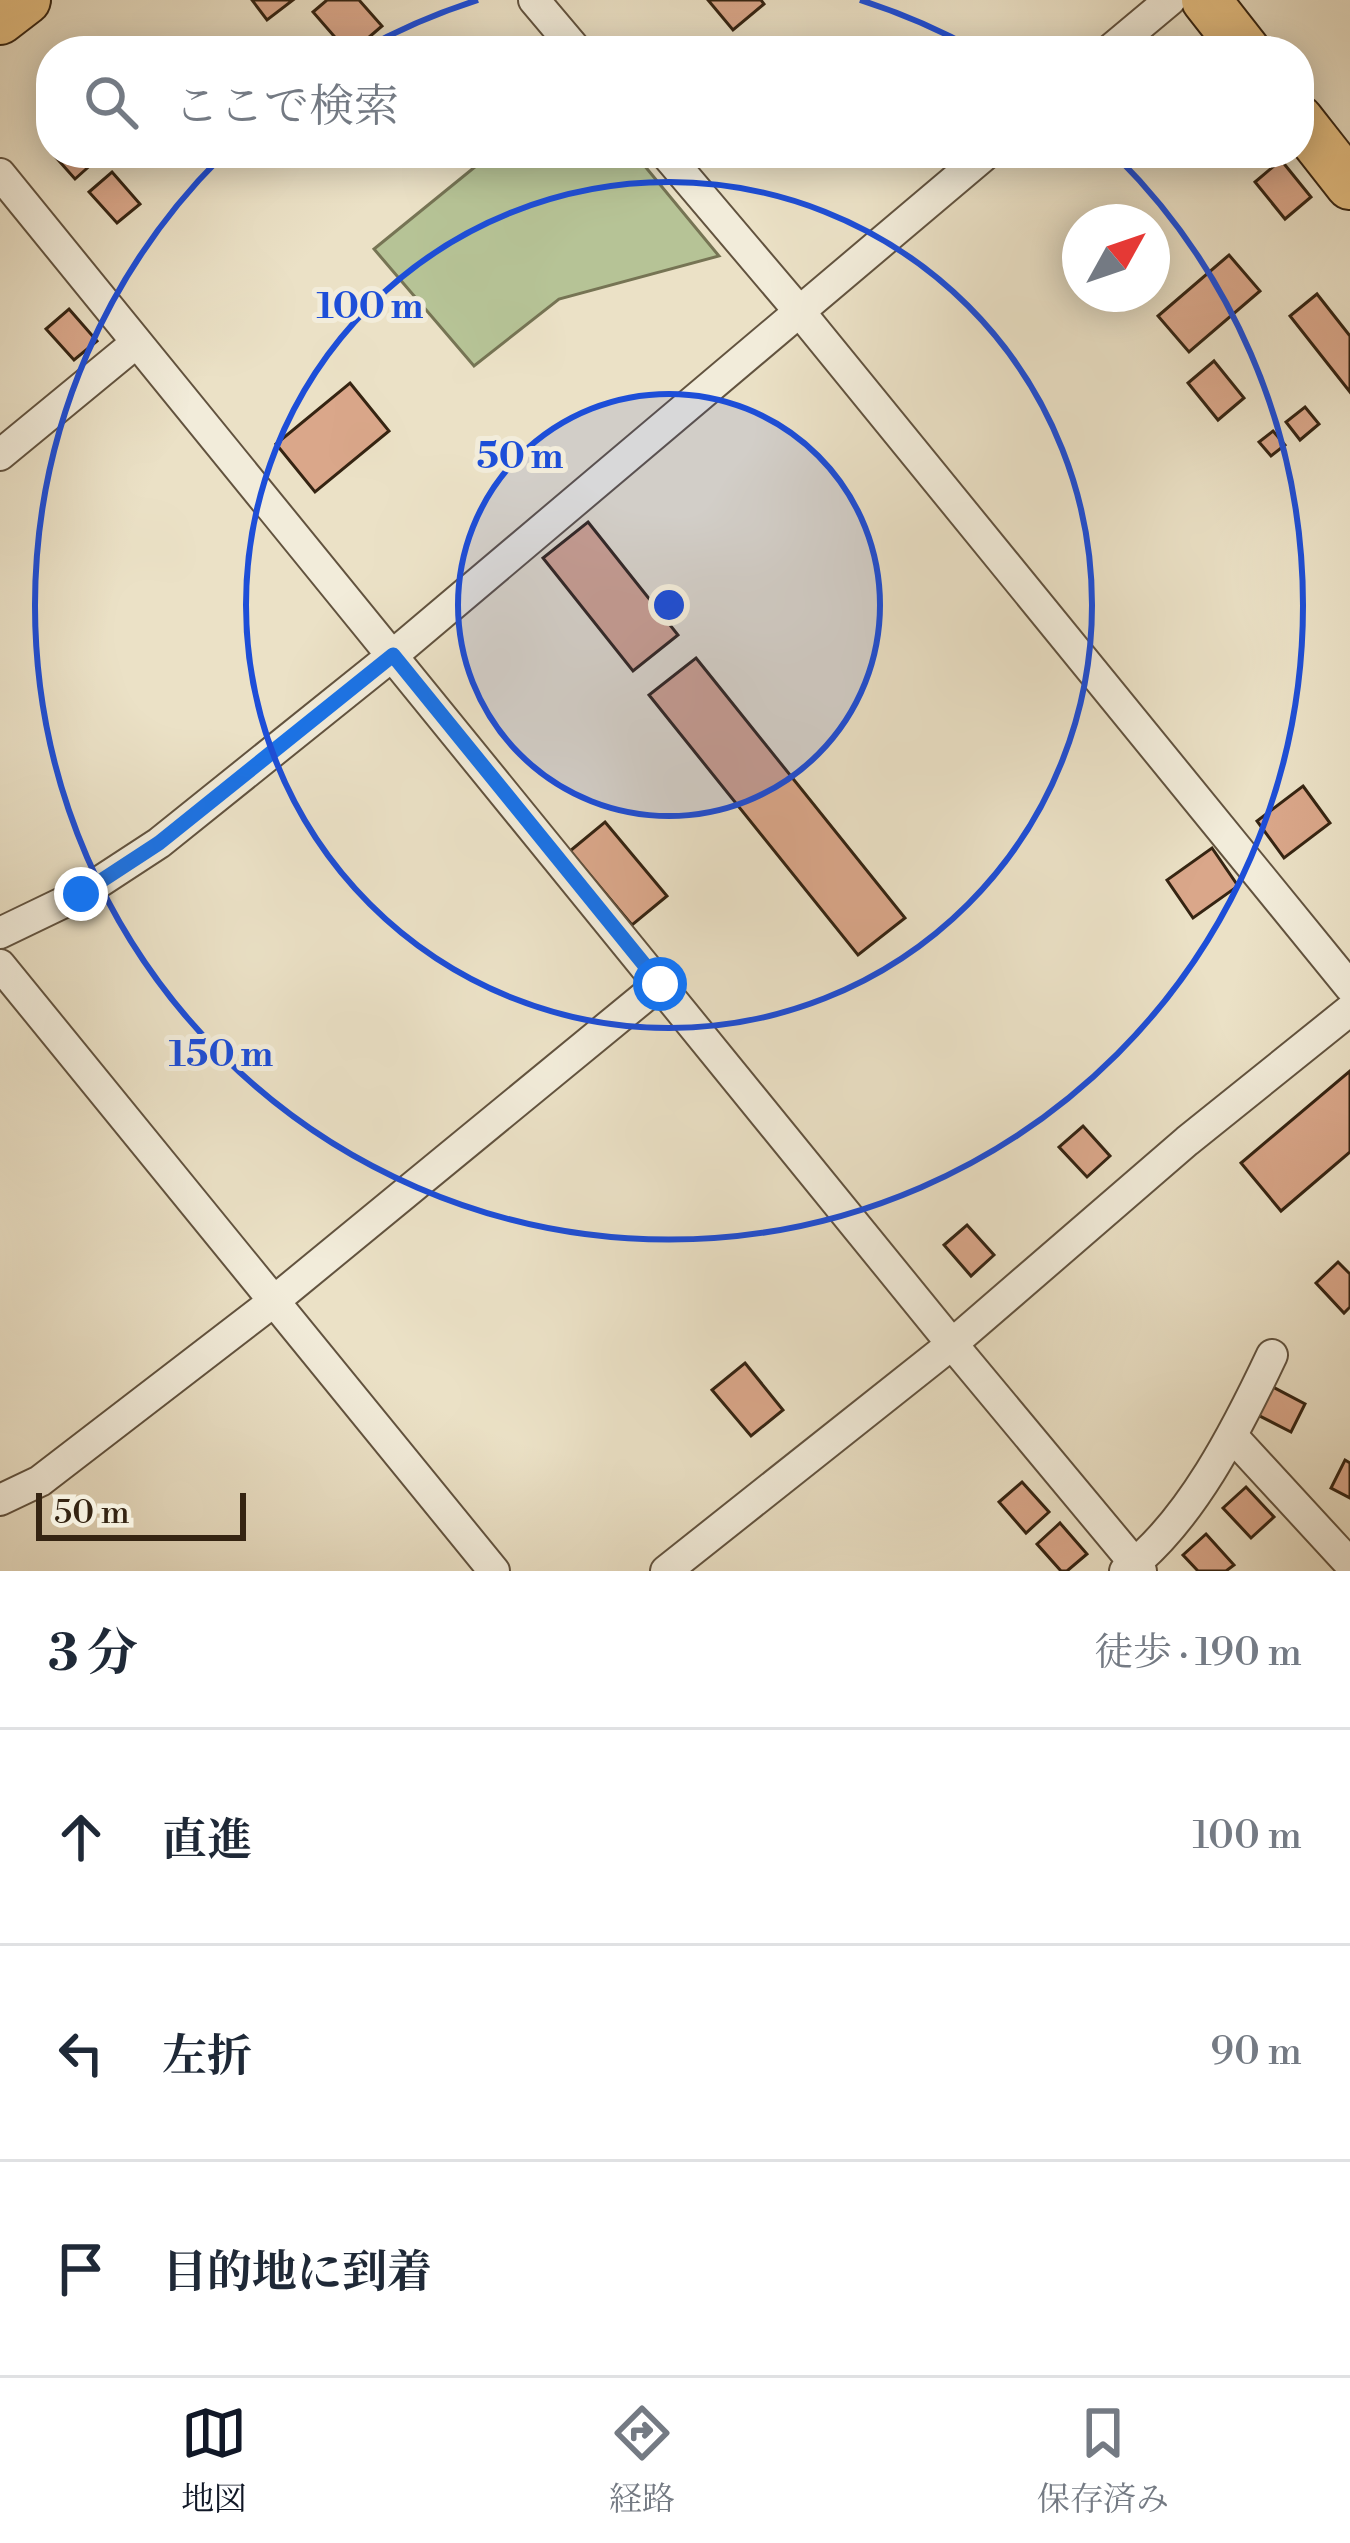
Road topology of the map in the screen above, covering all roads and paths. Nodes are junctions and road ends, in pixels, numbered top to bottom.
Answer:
1 (26, 0) edge
2 (534, 0) edge
3 (1169, 0) edge
4 (1206, 0) edge
5 (0, 20) edge
6 (565, 36) edge
7 (1127, 36) edge
8 (1234, 36) edge
9 (1314, 138) edge
10 (677, 168) edge
11 (969, 168) edge
12 (0, 174) edge
13 (1350, 185) edge
14 (799, 311) junction
15 (136, 344) junction
16 (0, 454) edge
17 (393, 655) junction
18 (0, 933) edge
19 (0, 965) edge
20 (660, 984) junction
21 (1350, 987) edge
22 (1350, 1010) edge
23 (274, 1301) junction
24 (952, 1344) junction
25 (1272, 1355) dead end
26 (1233, 1437) junction
27 (0, 1500) edge
28 (1350, 1564) edge
29 (1134, 1568) edge
30 (494, 1571) edge
31 (666, 1571) edge

1 - 5 main road
2 - 6 street
3 - 7 street
4 - 8 main road
9 - 13 main road
10 - 14 street
11 - 14 street
12 - 15 street
14 - 17 street
14 - 21 street
15 - 16 street
15 - 17 street
17 - 18 street
17 - 20 street
19 - 23 street
20 - 23 street
20 - 24 street
22 - 24 street
23 - 27 street
23 - 30 street
24 - 29 street
24 - 31 street
25 - 26 street
26 - 28 street
26 - 29 street

